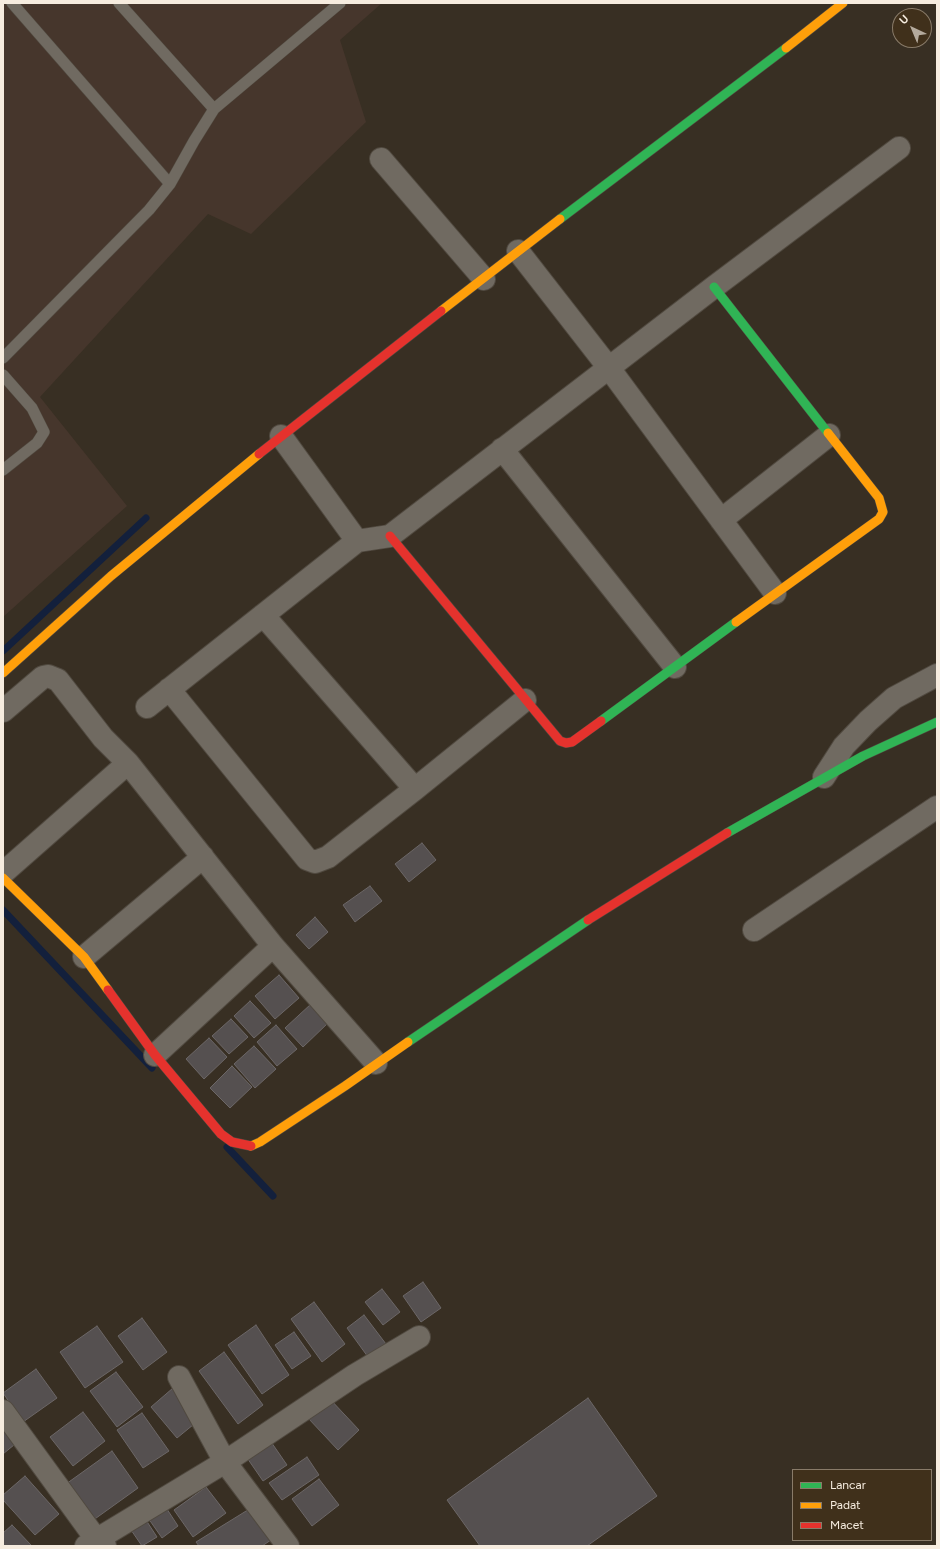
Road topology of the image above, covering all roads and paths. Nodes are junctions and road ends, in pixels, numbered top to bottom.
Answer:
1 (12, 3) edge
2 (118, 3) edge
3 (340, 3) edge
4 (843, 3) edge
5 (214, 109) junction
6 (899, 148) dead end
7 (380, 159) dead end
8 (170, 184) junction
9 (518, 251) junction
10 (484, 279) junction
11 (714, 287) junction
12 (3, 358) edge
13 (609, 368) junction
14 (3, 375) edge
15 (829, 435) junction
16 (281, 436) junction
17 (502, 449) junction
18 (3, 470) edge
19 (721, 520) junction
20 (390, 536) junction
21 (358, 541) junction
22 (775, 593) junction
23 (263, 615) junction
24 (675, 666) junction
25 (3, 673) edge
26 (937, 675) edge
27 (169, 689) junction
28 (525, 700) junction
29 (146, 707) dead end
30 (3, 711) edge
31 (937, 722) edge
32 (128, 763) junction
33 (824, 778) junction
34 (415, 789) junction
35 (937, 807) edge
36 (203, 857) junction
37 (3, 873) edge
38 (3, 878) edge
39 (754, 930) dead end
40 (273, 946) junction
41 (84, 957) junction
42 (155, 1056) junction
43 (376, 1063) junction
44 (418, 1337) dead end
45 (179, 1376) dead end
46 (3, 1412) edge
47 (225, 1462) junction
48 (96, 1544) edge
49 (288, 1546) edge

1 - 8 lane
2 - 5 lane
3 - 5 lane
4 - 9 street
5 - 8 lane
6 - 11 street
7 - 10 street
8 - 12 lane
9 - 10 street
9 - 13 street
10 - 16 street
11 - 13 street
11 - 15 street
13 - 17 street
13 - 19 street
14 - 18 lane
15 - 19 street
15 - 22 street
16 - 21 street
16 - 25 street
17 - 20 street
17 - 24 street
19 - 22 street
20 - 21 street
20 - 28 street
21 - 23 street
22 - 24 street
23 - 27 street
23 - 34 street
24 - 28 street
26 - 33 street
27 - 29 street
27 - 34 street
28 - 34 street
30 - 32 street
31 - 33 street
32 - 36 street
32 - 37 street
33 - 43 street
35 - 39 street
36 - 40 street
36 - 41 street
38 - 41 street
40 - 42 street
40 - 43 street
41 - 42 street
42 - 43 street
44 - 47 street
45 - 47 street
46 - 48 street
47 - 48 street
47 - 49 street

